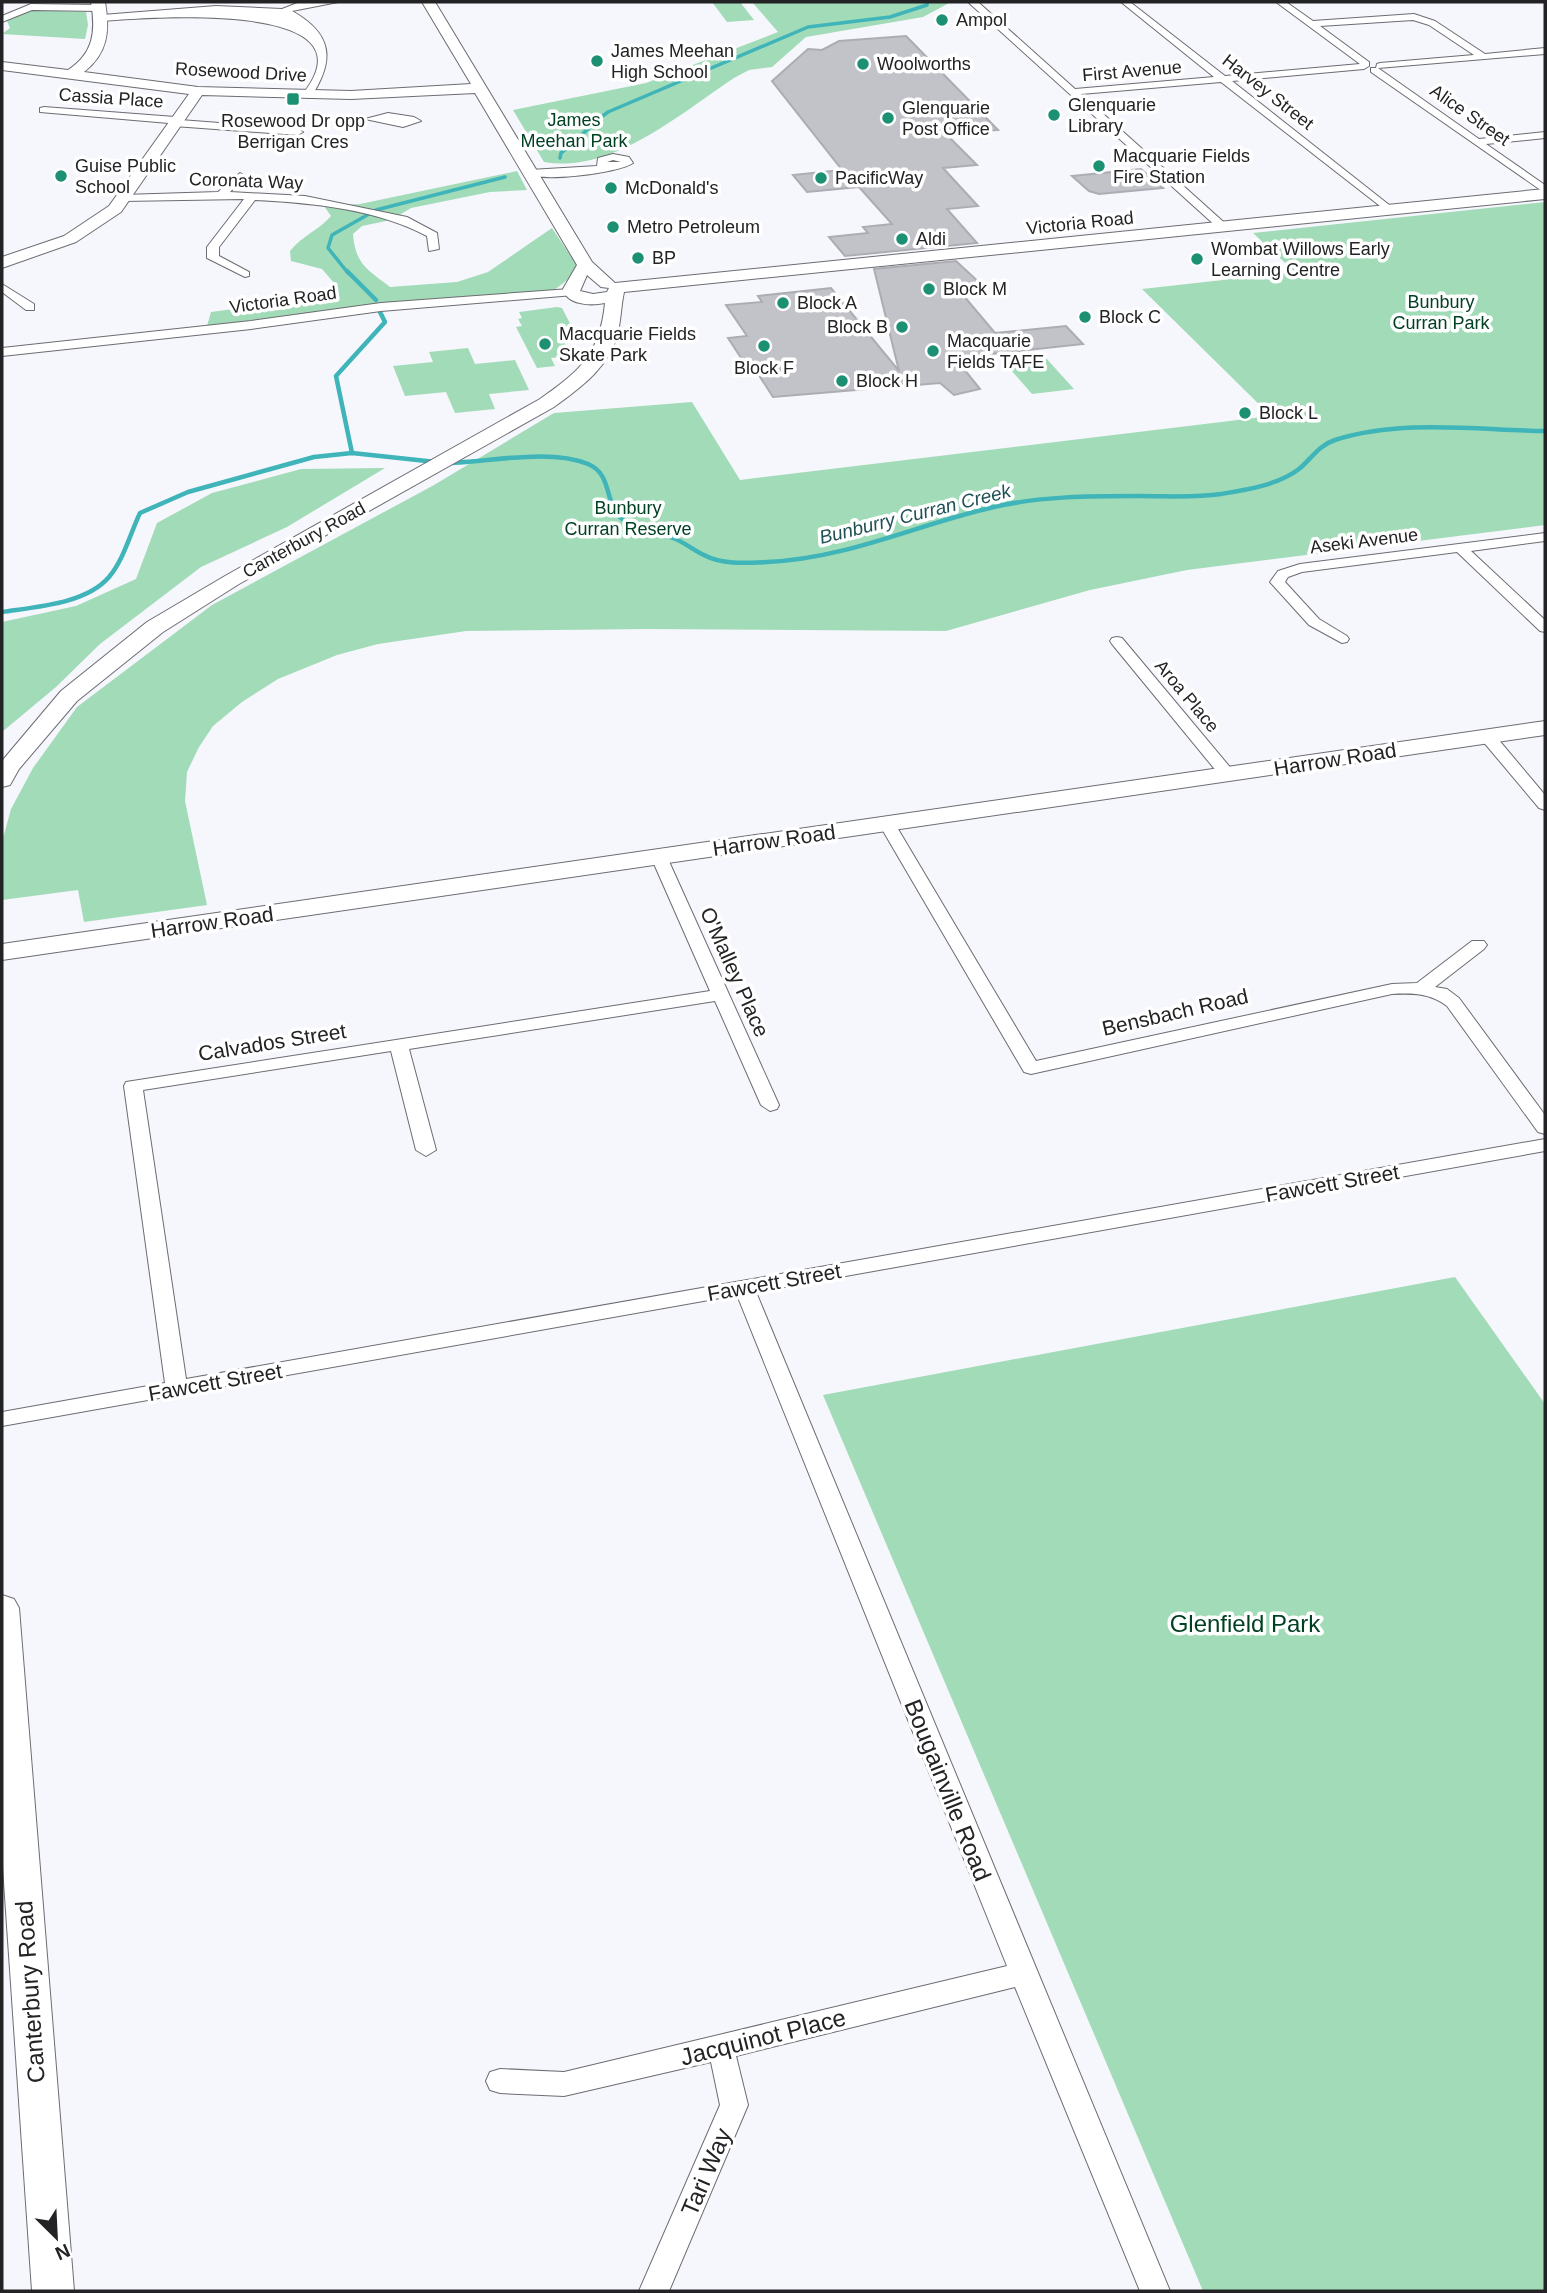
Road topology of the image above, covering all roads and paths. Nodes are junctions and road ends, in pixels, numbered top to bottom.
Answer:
1 (333, 2) edge
2 (429, 2) edge
3 (973, 2) edge
4 (1125, 2) edge
5 (1280, 2) edge
6 (100, 9) edge
7 (282, 12) junction
8 (2, 19) edge
9 (1313, 24) junction
10 (1545, 51) edge
11 (1484, 57) junction
12 (2, 66) edge
13 (1370, 67) junction
14 (70, 75) junction
15 (1223, 79) junction
16 (480, 88) junction
17 (198, 91) junction
18 (1073, 92) junction
19 (386, 94) junction
20 (307, 95) junction
21 (44, 110) dead end
22 (388, 116) dead end
23 (175, 122) junction
24 (284, 125) dead end
25 (262, 130) junction
26 (298, 132) dead end
27 (1545, 135) edge
28 (1478, 142) junction
29 (600, 162) junction
30 (612, 167) junction
31 (531, 174) junction
32 (240, 176) dead end
33 (1545, 192) edge
34 (221, 195) junction
35 (252, 196) junction
36 (124, 198) junction
37 (1389, 210) junction
38 (1222, 226) junction
39 (433, 248) dead end
40 (2, 263) edge
41 (585, 265) junction
42 (245, 274) dead end
43 (2, 286) edge
44 (613, 289) junction
45 (575, 292) junction
46 (30, 307) dead end
47 (611, 319) junction
48 (2, 352) edge
49 (1545, 537) edge
50 (1461, 549) junction
51 (1545, 628) edge
52 (1342, 639) dead end
53 (1116, 641) dead end
54 (1545, 728) edge
55 (1487, 736) junction
56 (1228, 775) junction
57 (2, 780) edge
58 (1545, 805) edge
59 (887, 824) junction
60 (659, 857) junction
61 (1478, 946) dead end
62 (2, 952) edge
63 (1421, 989) junction
64 (720, 995) junction
65 (399, 1045) junction
66 (770, 1105) dead end
67 (1545, 1128) edge
68 (1545, 1145) edge
69 (426, 1150) dead end
70 (744, 1287) junction
71 (177, 1389) junction
72 (2, 1419) edge
73 (2, 1608) edge
74 (1024, 1973) junction
75 (721, 2048) junction
76 (500, 2081) dead end
77 (53, 2291) edge
78 (654, 2291) edge
79 (1155, 2291) edge

1 - 7 street
2 - 16 street
3 - 18 street
4 - 15 street, Harvey Street
5 - 9 street, Alice Street
6 - 7 street
6 - 8 street
6 - 14 street
7 - 20 street
9 - 11 street
9 - 13 street, Alice Street
10 - 11 street, First Avenue
11 - 13 street, First Avenue
12 - 14 street, Rosewood Drive
13 - 15 street, First Avenue
13 - 28 street, Alice Street
14 - 17 street, Rosewood Drive
15 - 18 street, First Avenue
15 - 37 street, Harvey Street
16 - 19 street, Rosewood Drive
16 - 31 street
17 - 20 street, Rosewood Drive
17 - 23 street
18 - 38 street
19 - 20 street, Rosewood Drive
19 - 22 street
21 - 23 street, Cassia Place
23 - 25 street, Cassia Place
23 - 36 street
24 - 25 street
25 - 26 street, Cassia Place
27 - 28 street
28 - 33 street, Alice Street
29 - 30 street
29 - 30 street
29 - 31 street
30 - 31 street
31 - 41 street
32 - 34 street
33 - 37 street, Victoria Road
34 - 35 street, Coronata Way
34 - 36 street, Coronata Way
35 - 39 street, Coronata Way
35 - 42 street
36 - 40 street
37 - 38 street, Victoria Road
38 - 44 street, Victoria Road
41 - 44 street
41 - 45 street
43 - 46 street
44 - 45 street, Victoria Road
44 - 47 street, Canterbury Road
45 - 47 street
45 - 48 street, Victoria Road
47 - 57 street, Canterbury Road
49 - 50 street, Aseki Avenue
50 - 51 street
50 - 52 street, Aseki Avenue
53 - 56 street, Aroa Place
54 - 55 street, Harrow Road
55 - 56 street, Harrow Road
55 - 58 street
56 - 59 street, Harrow Road
59 - 60 street, Harrow Road
59 - 63 street, Bensbach Road
60 - 62 street, Harrow Road
60 - 64 street, O'Malley Place
61 - 63 street
63 - 67 street, Bensbach Road
64 - 65 street, Calvados Street
64 - 66 street, O'Malley Place
65 - 69 street
65 - 71 street, Calvados Street
68 - 70 street, Fawcett Street
70 - 71 street, Fawcett Street
70 - 74 street, Bougainville Road
71 - 72 street, Fawcett Street
73 - 77 street, Canterbury Road
74 - 75 street, Jacquinot Place
74 - 79 street, Bougainville Road
75 - 76 street, Jacquinot Place
75 - 78 street, Tari Way

